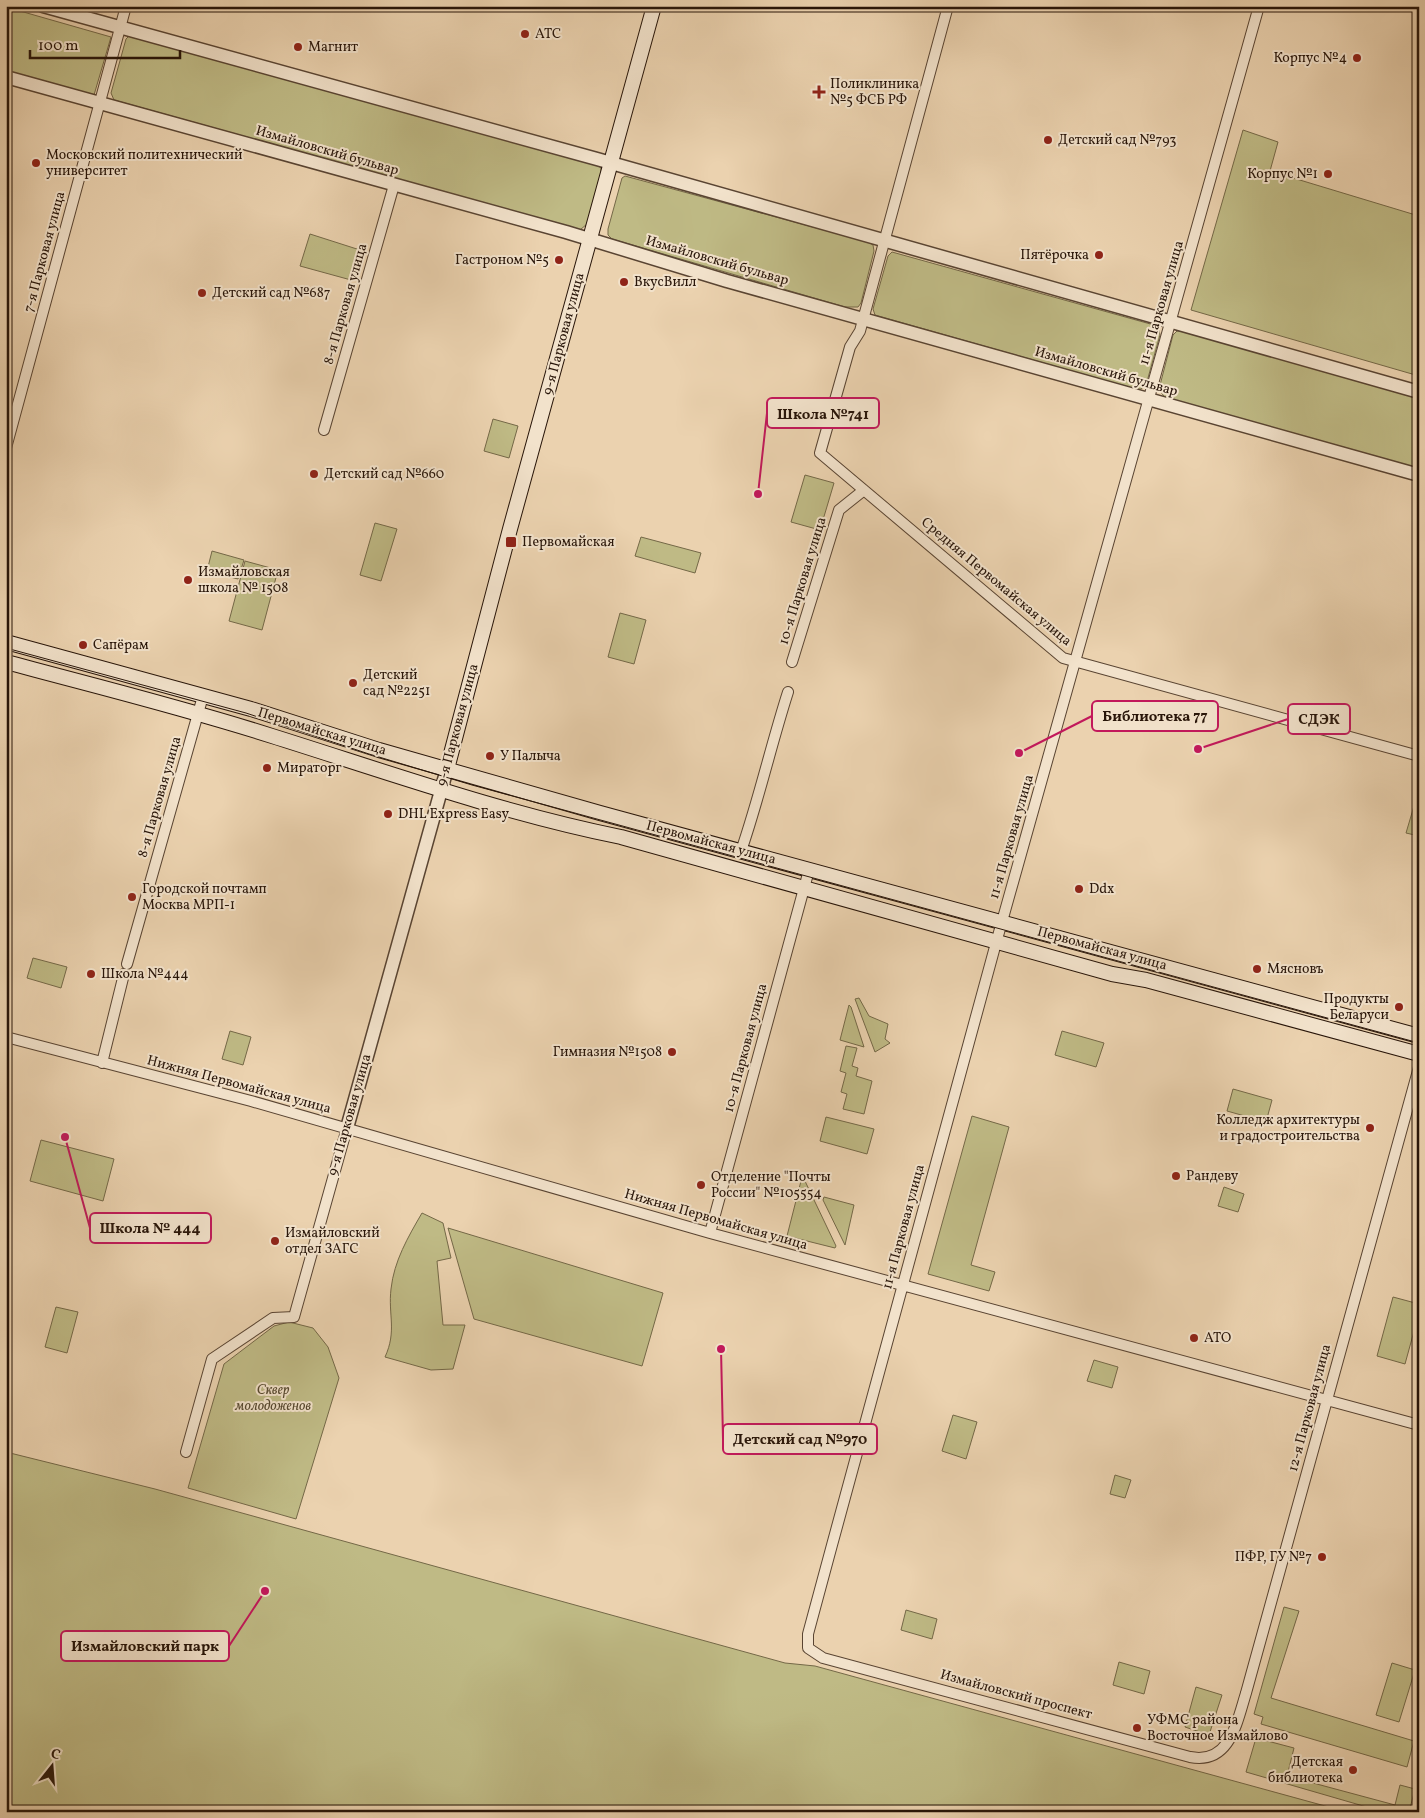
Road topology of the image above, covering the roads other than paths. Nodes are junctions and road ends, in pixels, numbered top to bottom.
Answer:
1 (43, 6) edge
2 (126, 6) edge
3 (654, 6) edge
4 (948, 6) edge
5 (1259, 6) edge
6 (120, 27) junction
7 (6, 76) edge
8 (100, 103) junction
9 (610, 163) junction
10 (394, 185) junction
11 (590, 240) junction
12 (884, 241) junction
13 (863, 318) junction
14 (1171, 322) junction
15 (1419, 392) edge
16 (1149, 399) junction
17 (324, 430) dead end
18 (6, 448) edge
19 (1419, 475) edge
20 (864, 490) junction
21 (6, 642) edge
22 (6, 662) edge
23 (792, 662) dead end
24 (1076, 662) junction
25 (788, 692) dead end
26 (203, 696) junction
27 (198, 713) junction
28 (1419, 756) edge
29 (447, 769) junction
30 (441, 790) junction
31 (741, 852) junction
32 (809, 870) junction
33 (804, 888) junction
34 (1002, 921) junction
35 (996, 943) junction
36 (1419, 1036) edge
37 (6, 1037) edge
38 (1419, 1054) edge
39 (102, 1063) junction
40 (1419, 1067) edge
41 (347, 1128) junction
42 (710, 1233) junction
43 (903, 1285) junction
44 (1326, 1399) junction
45 (1419, 1425) edge
46 (186, 1452) dead end
47 (808, 1648) joint
48 (1219, 1752) joint

1 - 6 street
2 - 6 street, 7-я Парковая улица
3 - 9 main road, 9-я Парковая улица
4 - 12 street
5 - 14 street, 11-я Парковая улица
6 - 8 street, 7-я Парковая улица
6 - 9 street
7 - 8 street, Измайловский бульвар
8 - 10 street, Измайловский бульвар
8 - 18 street, 7-я Парковая улица
9 - 11 main road, 9-я Парковая улица
9 - 12 street
10 - 11 street, Измайловский бульвар
10 - 17 street, 8-я Парковая улица
11 - 13 street, Измайловский бульвар
11 - 29 main road, 9-я Парковая улица
12 - 13 street, Средняя Первомайская улица
12 - 14 street
13 - 16 street, Измайловский бульвар
13 - 20 street, Средняя Первомайская улица
14 - 15 street
14 - 16 street, 11-я Парковая улица
16 - 19 street, Измайловский бульвар
16 - 24 street, 11-я Парковая улица
20 - 23 street, 10-я Парковая улица
20 - 24 street, Средняя Первомайская улица
21 - 26 main road, Первомайская улица
22 - 27 main road, Первомайская улица
24 - 28 street, Средняя Первомайская улица
24 - 34 street, 11-я Парковая улица
25 - 31 street
26 - 27 street, 8-я Парковая улица
26 - 29 main road, Первомайская улица
27 - 30 main road, Первомайская улица
27 - 39 street, 8-я Парковая улица
29 - 30 street, 9-я Парковая улица
29 - 31 main road, Первомайская улица
30 - 33 main road, Первомайская улица
30 - 41 street, 9-я Парковая улица
31 - 32 main road, Первомайская улица
32 - 33 street, 10-я Парковая улица
32 - 34 main road, Первомайская улица
33 - 35 main road, Первомайская улица
33 - 42 street, 10-я Парковая улица
34 - 35 street, 11-я Парковая улица
34 - 36 main road, Первомайская улица
35 - 38 main road, Первомайская улица
35 - 43 street, 11-я Парковая улица
37 - 39 street, Нижняя Первомайская улица
39 - 41 street, Нижняя Первомайская улица
40 - 44 street, 12-я Парковая улица
41 - 42 street, Нижняя Первомайская улица
41 - 46 street, 9-я Парковая улица
42 - 43 street, Нижняя Первомайская улица
43 - 44 street, Нижняя Первомайская улица
43 - 47 street, 11-я Парковая улица
44 - 45 street, Нижняя Первомайская улица
44 - 48 street, 12-я Парковая улица
47 - 48 street, Измайловский проспект

